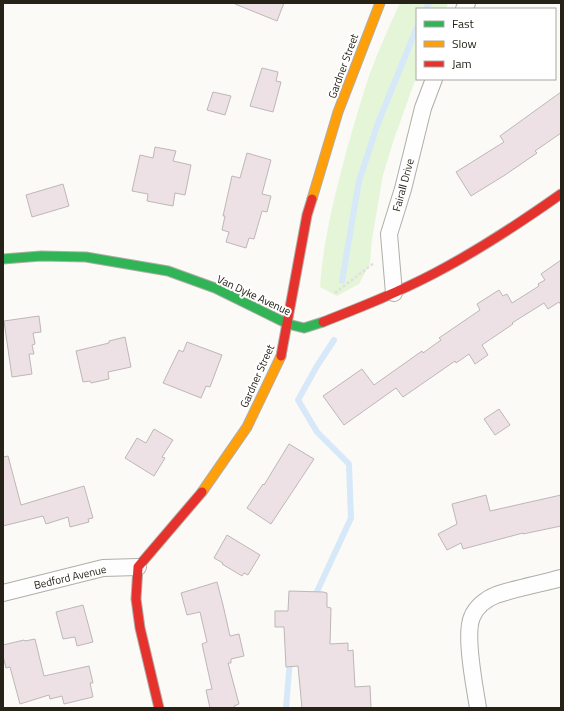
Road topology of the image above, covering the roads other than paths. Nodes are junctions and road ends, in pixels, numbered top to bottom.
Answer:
1 (380, 3) edge
2 (434, 80) edge
3 (561, 194) edge
4 (3, 259) edge
5 (394, 293) junction
6 (288, 324) junction
7 (138, 567) junction
8 (561, 578) edge
9 (3, 592) edge
10 (159, 708) edge
11 (478, 708) edge

1 - 6 street, Gardner Street
2 - 5 street, Fairall Drive
3 - 5 street, Van Dyke Avenue
4 - 6 street, Van Dyke Avenue
5 - 6 street, Van Dyke Avenue
6 - 7 street, Gardner Street
7 - 9 street, Bedford Avenue
7 - 10 street
8 - 11 street

